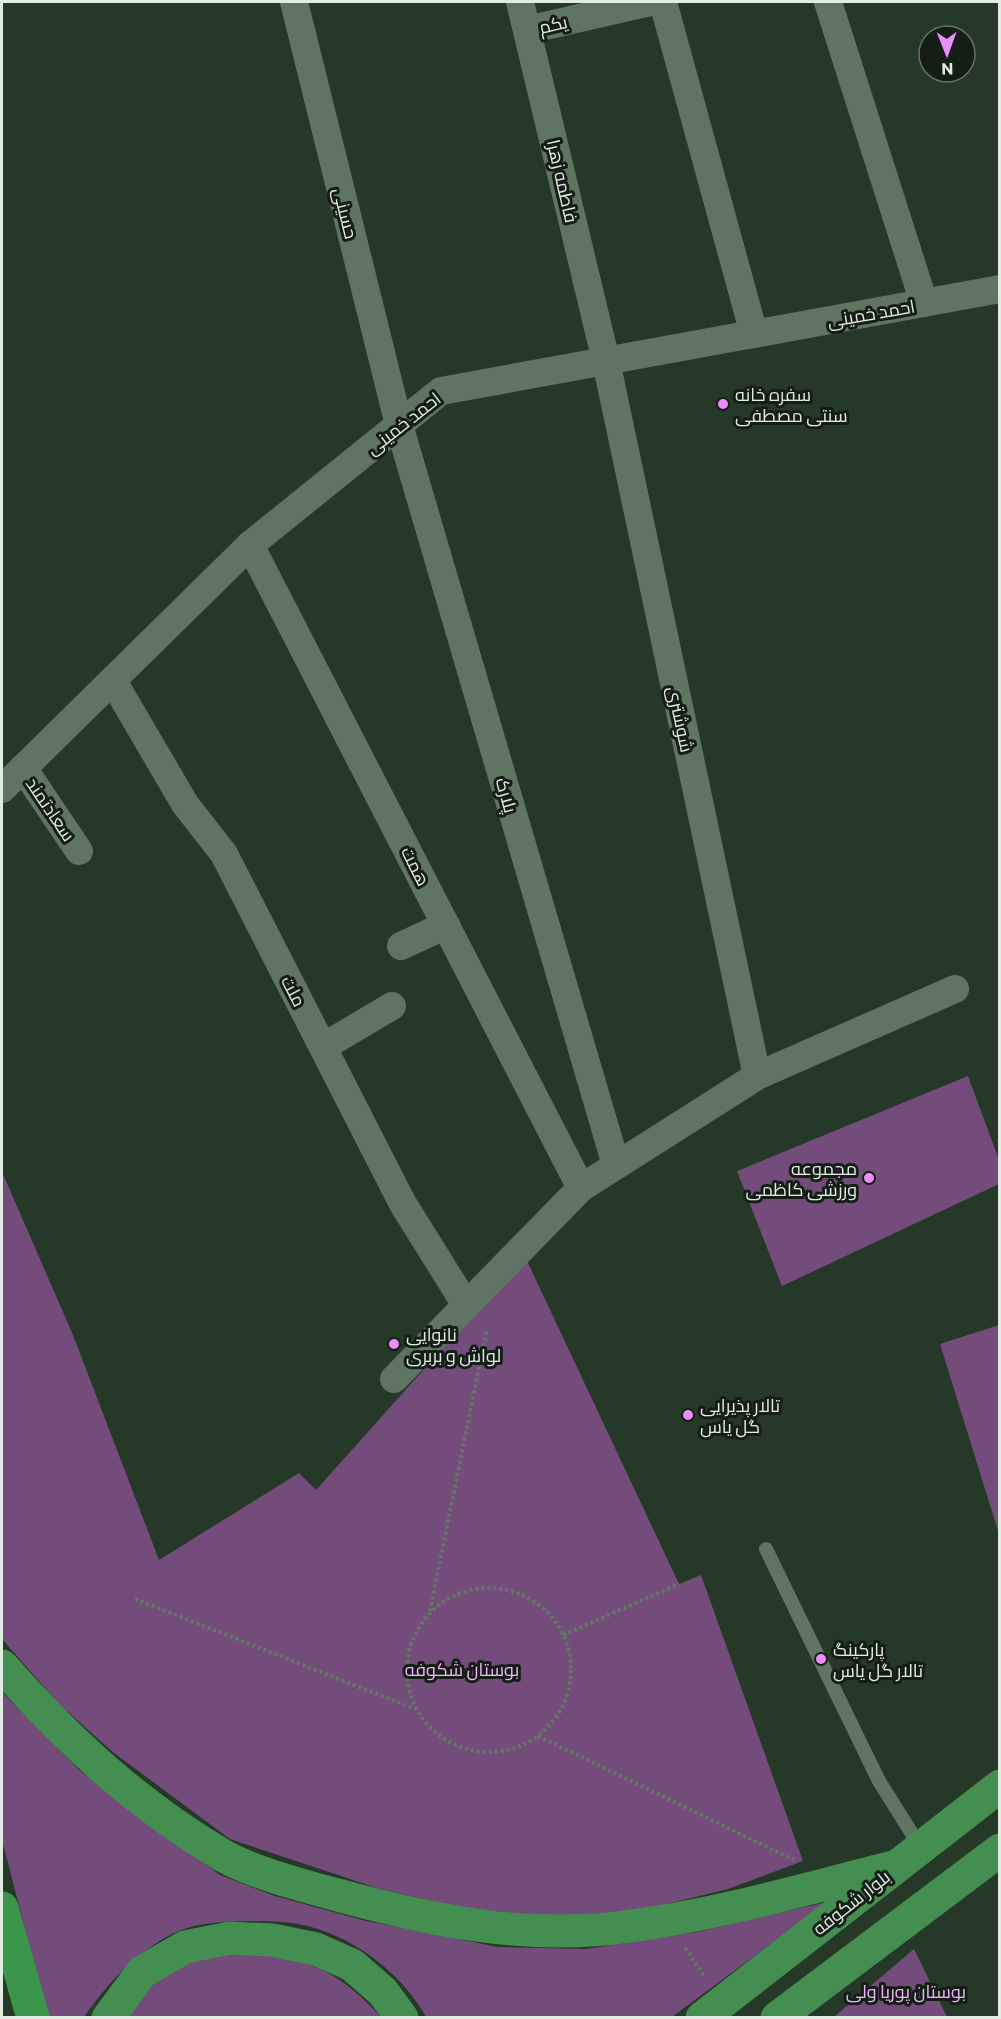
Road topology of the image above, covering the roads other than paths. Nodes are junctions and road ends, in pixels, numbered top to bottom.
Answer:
1 (294, 2) edge
2 (520, 2) edge
3 (650, 2) edge
4 (663, 2) edge
5 (828, 2) edge
6 (527, 30) junction
7 (999, 289) edge
8 (924, 303) junction
9 (754, 334) junction
10 (606, 361) junction
11 (399, 425) junction
12 (250, 545) junction
13 (113, 681) junction
14 (23, 768) junction
15 (2, 789) edge
16 (79, 851) dead end
17 (446, 925) junction
18 (401, 946) dead end
19 (955, 989) dead end
20 (392, 1006) dead end
21 (323, 1047) junction
22 (757, 1076) junction
23 (616, 1166) junction
24 (581, 1188) junction
25 (466, 1305) junction
26 (394, 1379) dead end
27 (766, 1549) dead end
28 (2, 1666) edge
29 (999, 1786) edge
30 (999, 1850) edge
31 (909, 1857) junction
32 (2, 1908) edge
33 (826, 1982) junction
34 (33, 2018) edge
35 (108, 2018) edge
36 (402, 2018) edge
37 (702, 2018) edge
38 (777, 2018) edge
39 (791, 2018) edge

1 - 11 street, حسینی
2 - 6 street, فاطمه زهرا
3 - 6 street, یکم
4 - 9 street
5 - 8 street
6 - 10 street, فاطمه زهرا
7 - 8 street, احمد خمینی
8 - 9 street, احمد خمینی
9 - 10 street, احمد خمینی
10 - 11 street, احمد خمینی
10 - 22 street, شوشتری
11 - 12 street, احمد خمینی
11 - 23 street, پلارک
12 - 13 street, احمد خمینی
12 - 17 street, همت
13 - 14 street, احمد خمینی
13 - 21 street, ملت
14 - 15 street, احمد خمینی
14 - 16 street, سعادتمند
17 - 18 street
17 - 24 street, همت
19 - 22 street
20 - 21 street
21 - 25 street, ملت
22 - 23 street
23 - 24 street
24 - 25 street
25 - 26 street
27 - 31 lane
28 - 31 main road
29 - 31 main road, بلوار شکوفه
30 - 33 main road
31 - 37 main road, بلوار شکوفه
32 - 34 highway
33 - 38 main road
33 - 39 main road
35 - 36 main road

